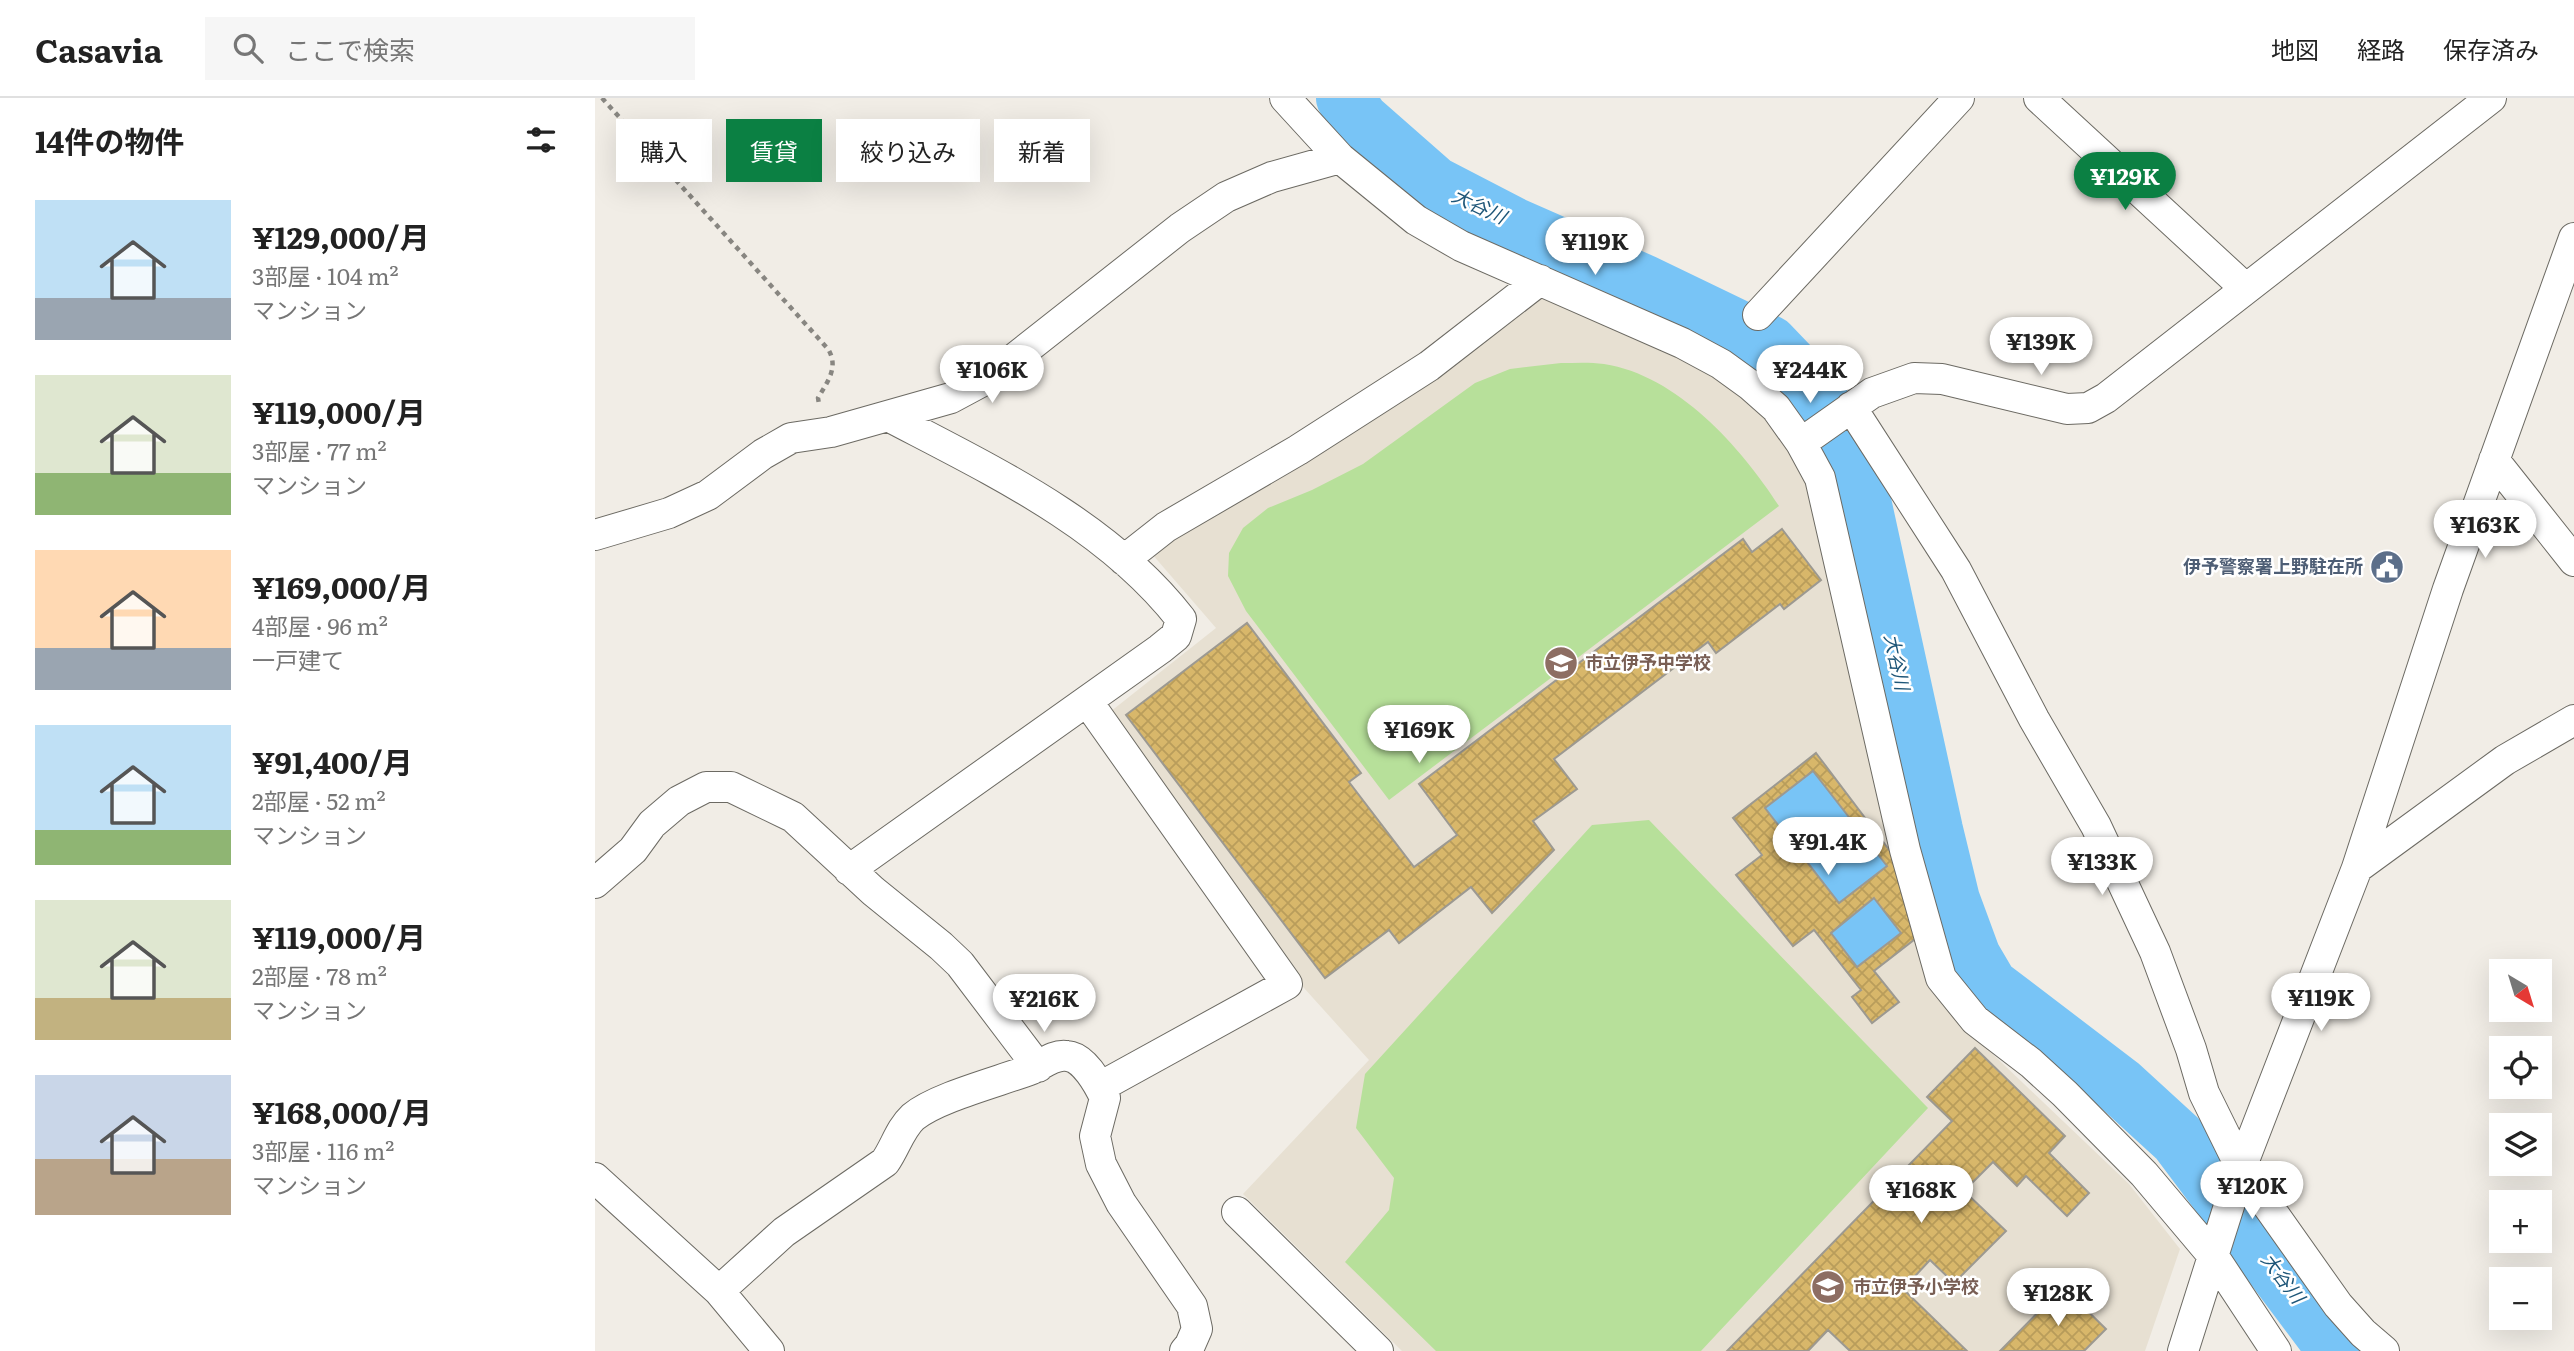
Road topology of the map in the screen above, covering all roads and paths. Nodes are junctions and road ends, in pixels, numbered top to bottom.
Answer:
1 (602, 98) edge
2 (1959, 98) edge
3 (2039, 98) edge
4 (2491, 98) edge
5 (1295, 105) edge
6 (1340, 158) junction
7 (2574, 238) edge
8 (1540, 280) junction
9 (2245, 288) junction
10 (1758, 315) dead end
11 (1846, 411) junction
12 (890, 416) junction
13 (825, 433) junction
14 (1806, 440) junction
15 (2494, 460) junction
16 (595, 535) edge
17 (1124, 560) junction
18 (2574, 561) edge
19 (1087, 701) junction
20 (2574, 720) edge
21 (2357, 868) junction
22 (849, 870) junction
23 (595, 883) edge
24 (1038, 1067) junction
25 (1100, 1087) junction
26 (2239, 1175) junction
27 (595, 1178) edge
28 (1237, 1212) dead end
29 (2216, 1252) junction
30 (719, 1291) junction
31 (769, 1351) edge
32 (1185, 1351) edge
33 (1378, 1351) edge
34 (2183, 1351) edge
35 (2276, 1351) edge
36 (2383, 1351) edge

1 - 13 path
2 - 10 street
3 - 9 street
4 - 9 street
5 - 6 street
6 - 8 street
6 - 12 street
7 - 15 street
8 - 14 street
8 - 17 street
9 - 11 street
11 - 14 street
11 - 26 street
12 - 13 street
12 - 17 street
13 - 16 street
14 - 29 street
15 - 18 street
15 - 21 street
17 - 19 street
19 - 22 street
19 - 25 street
20 - 21 street
21 - 26 street
22 - 23 street
22 - 24 street
24 - 25 street
24 - 30 street
25 - 32 street
26 - 29 street
26 - 36 street
27 - 30 street
28 - 33 street
29 - 34 street
29 - 35 street
30 - 31 street

